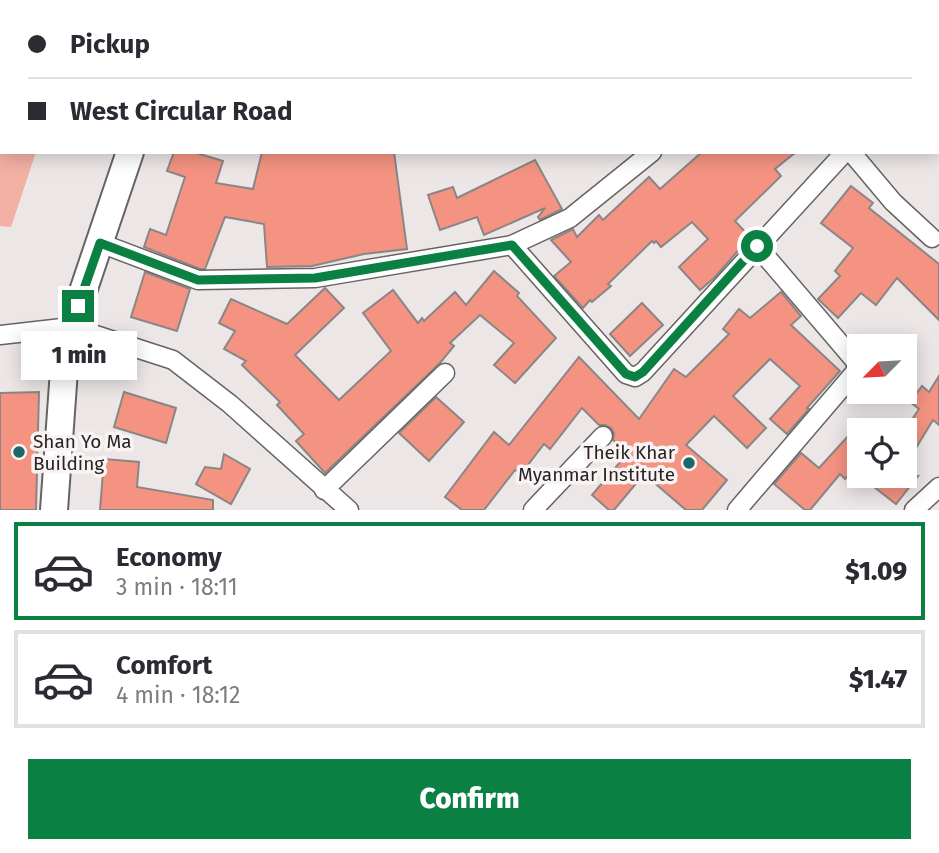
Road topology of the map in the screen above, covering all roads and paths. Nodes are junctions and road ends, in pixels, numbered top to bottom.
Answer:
1 (129, 154) edge
2 (650, 154) edge
3 (843, 154) edge
4 (853, 154) edge
5 (932, 238) dead end
6 (100, 243) junction
7 (512, 245) junction
8 (757, 246) junction
9 (71, 327) junction
10 (0, 335) edge
11 (446, 373) dead end
12 (603, 436) dead end
13 (939, 487) edge
14 (324, 489) junction
15 (54, 510) edge
16 (349, 510) edge
17 (533, 510) edge
18 (737, 510) edge
19 (914, 510) edge

1 - 6 street
2 - 7 street
3 - 8 street
4 - 5 street
6 - 7 street
6 - 9 street
7 - 8 street
8 - 18 street
9 - 10 street
9 - 14 street
9 - 15 street
11 - 14 street
12 - 17 street
13 - 19 street
14 - 16 street

